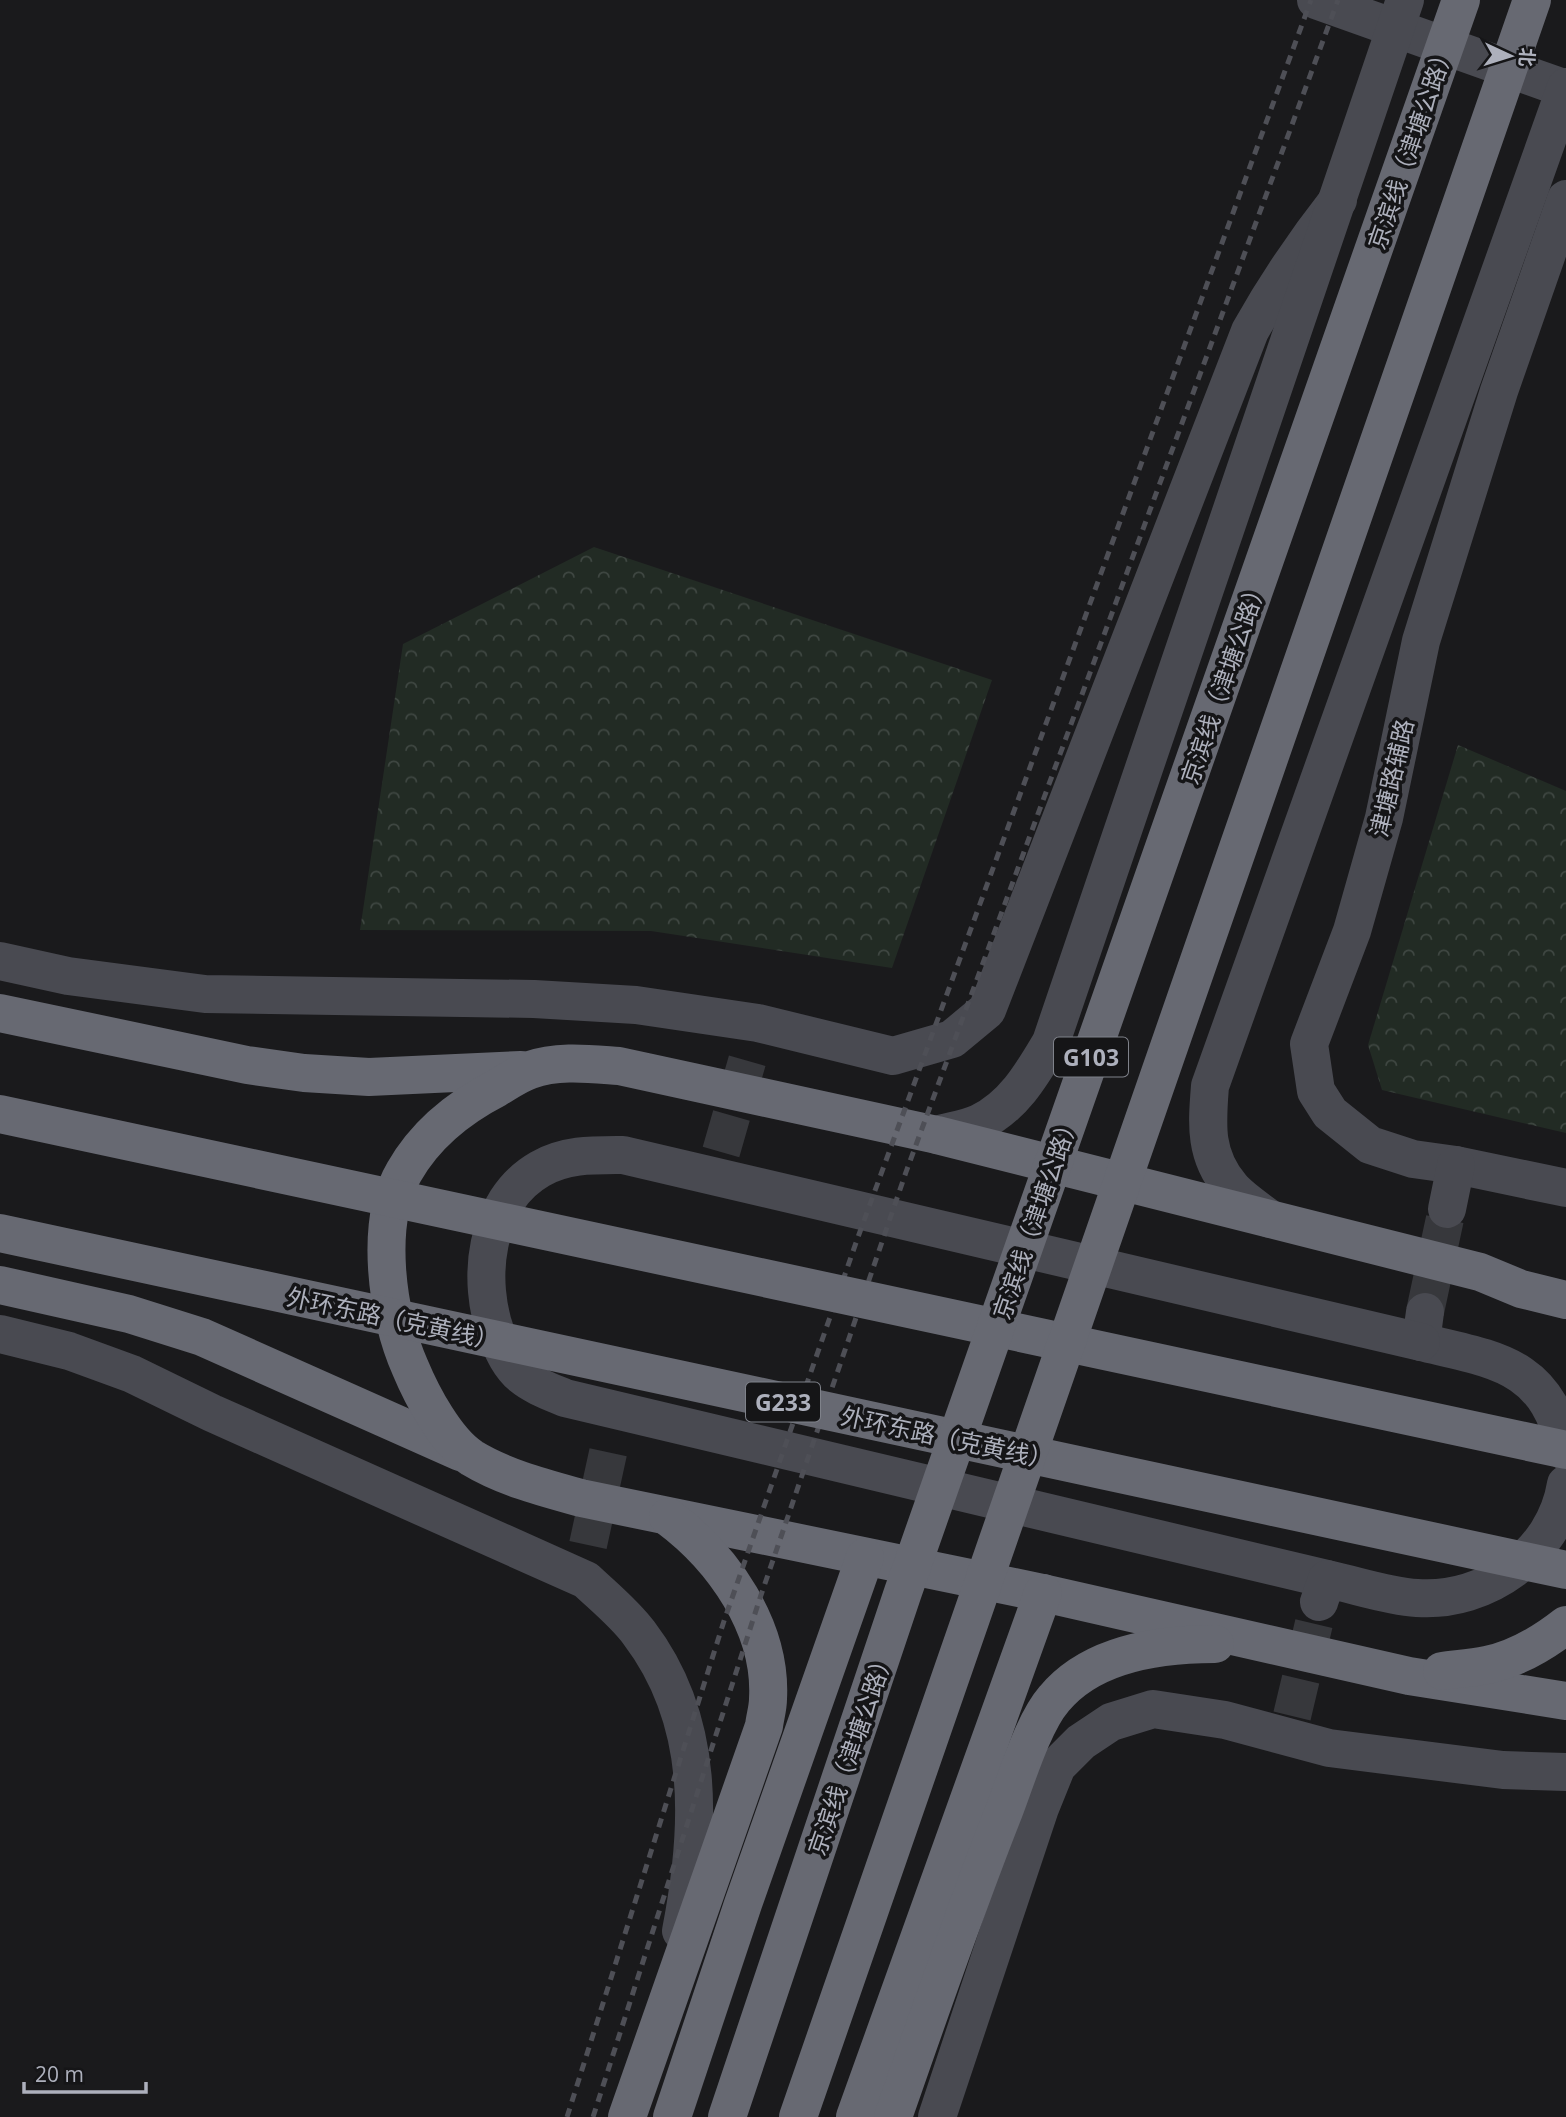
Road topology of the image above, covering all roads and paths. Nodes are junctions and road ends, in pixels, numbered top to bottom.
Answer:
1 (1316, 0) edge
2 (1461, 0) edge
3 (1532, 0) edge
4 (1400, 15) edge
5 (1566, 88) edge
6 (1566, 199) edge
7 (1338, 200) junction
8 (0, 961) edge
9 (0, 1013) edge
10 (530, 1070) junction
11 (0, 1114) edge
12 (937, 1135) junction
13 (1456, 1165) junction
14 (1566, 1188) edge
15 (1447, 1209) tunnel mouth
16 (1270, 1219) junction
17 (0, 1233) edge
18 (0, 1285) edge
19 (1521, 1289) junction
20 (1566, 1300) edge
21 (1566, 1322) edge
22 (0, 1334) edge
23 (1566, 1451) edge
24 (470, 1457) junction
25 (1566, 1484) edge
26 (666, 1515) junction
27 (865, 1557) junction
28 (1566, 1570) edge
29 (1043, 1593) junction
30 (1566, 1625) edge
31 (1283, 1647) junction
32 (1409, 1676) junction
33 (1566, 1701) edge
34 (1566, 1772) edge
35 (668, 1999) junction
36 (627, 2117) edge
37 (672, 2117) edge
38 (727, 2117) edge
39 (798, 2117) edge
40 (855, 2117) edge
41 (893, 2117) edge
42 (937, 2117) edge

1 - 4 street
2 - 38 highway, 京滨线（津塘公路） / G103, bridge
3 - 39 highway, G103, bridge
4 - 5 street
4 - 7 street
5 - 16 street
6 - 13 street, 津塘路辅路
7 - 8 street
7 - 12 street
9 - 10 highway
10 - 12 highway
10 - 24 highway
11 - 23 highway, bridge
12 - 16 highway
13 - 14 street, 津塘路辅路
13 - 15 street
16 - 19 highway
17 - 28 highway, 外环东路（克黄线） / G233, bridge
18 - 24 highway
19 - 20 highway
19 - 21 highway
22 - 35 street
23 - 25 street
24 - 26 highway
26 - 27 highway
26 - 35 highway
27 - 29 highway
27 - 37 highway
29 - 31 highway
29 - 40 highway
30 - 32 highway
31 - 32 highway
31 - 41 highway
32 - 33 highway
34 - 42 street
35 - 36 highway

